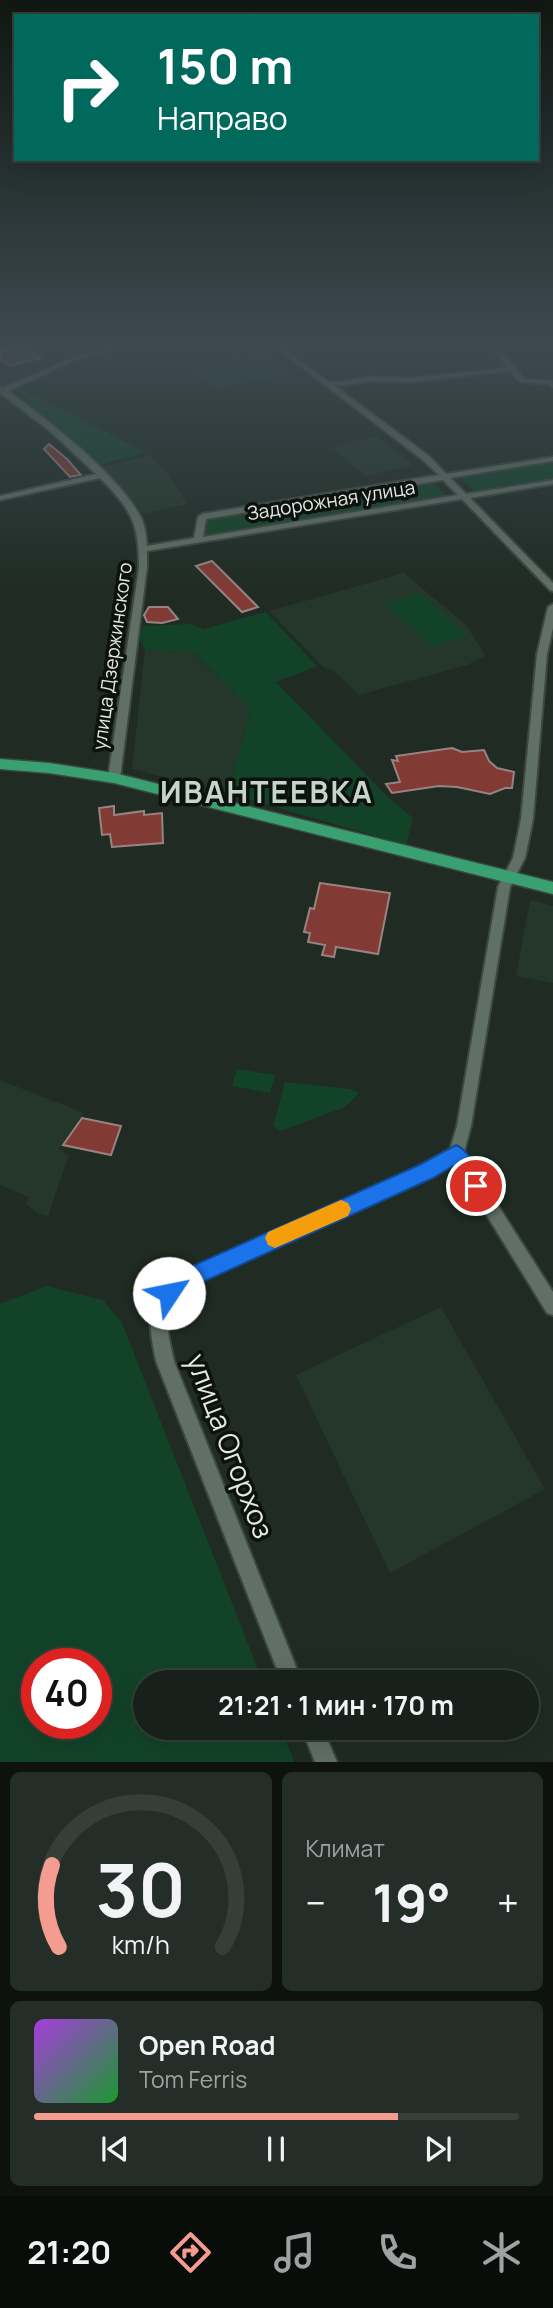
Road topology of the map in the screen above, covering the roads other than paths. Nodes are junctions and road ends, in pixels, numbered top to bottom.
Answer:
1 (49, 429) edge
2 (388, 429) edge
3 (553, 459) edge
4 (101, 475) junction
5 (445, 477) junction
6 (553, 482) edge
7 (464, 496) junction
8 (0, 498) edge
9 (202, 517) joint
10 (198, 540) junction
11 (144, 549) junction
12 (553, 587) edge
13 (553, 607) edge
14 (0, 764) edge
15 (114, 778) junction
16 (509, 877) junction
17 (553, 888) edge
18 (456, 1153) junction
19 (553, 1307) edge
20 (287, 1670) edge
21 (317, 1740) edge
22 (326, 1762) edge

1 - 4 street, улица Дзержинского
2 - 5 street
3 - 5 street, Задорожная улица
4 - 8 street
4 - 11 street, улица Дзержинского
5 - 7 street
5 - 9 street, Задорожная улица
6 - 7 street, Задорожная улица
7 - 10 street, Задорожная улица
7 - 12 street
9 - 10 street, Задорожная улица
10 - 11 street, Задорожная улица
11 - 15 street, улица Дзержинского
13 - 16 street
14 - 15 main road
15 - 16 main road
16 - 17 main road
16 - 18 street
18 - 19 street
18 - 20 street, улица Огорхоз
21 - 22 street

